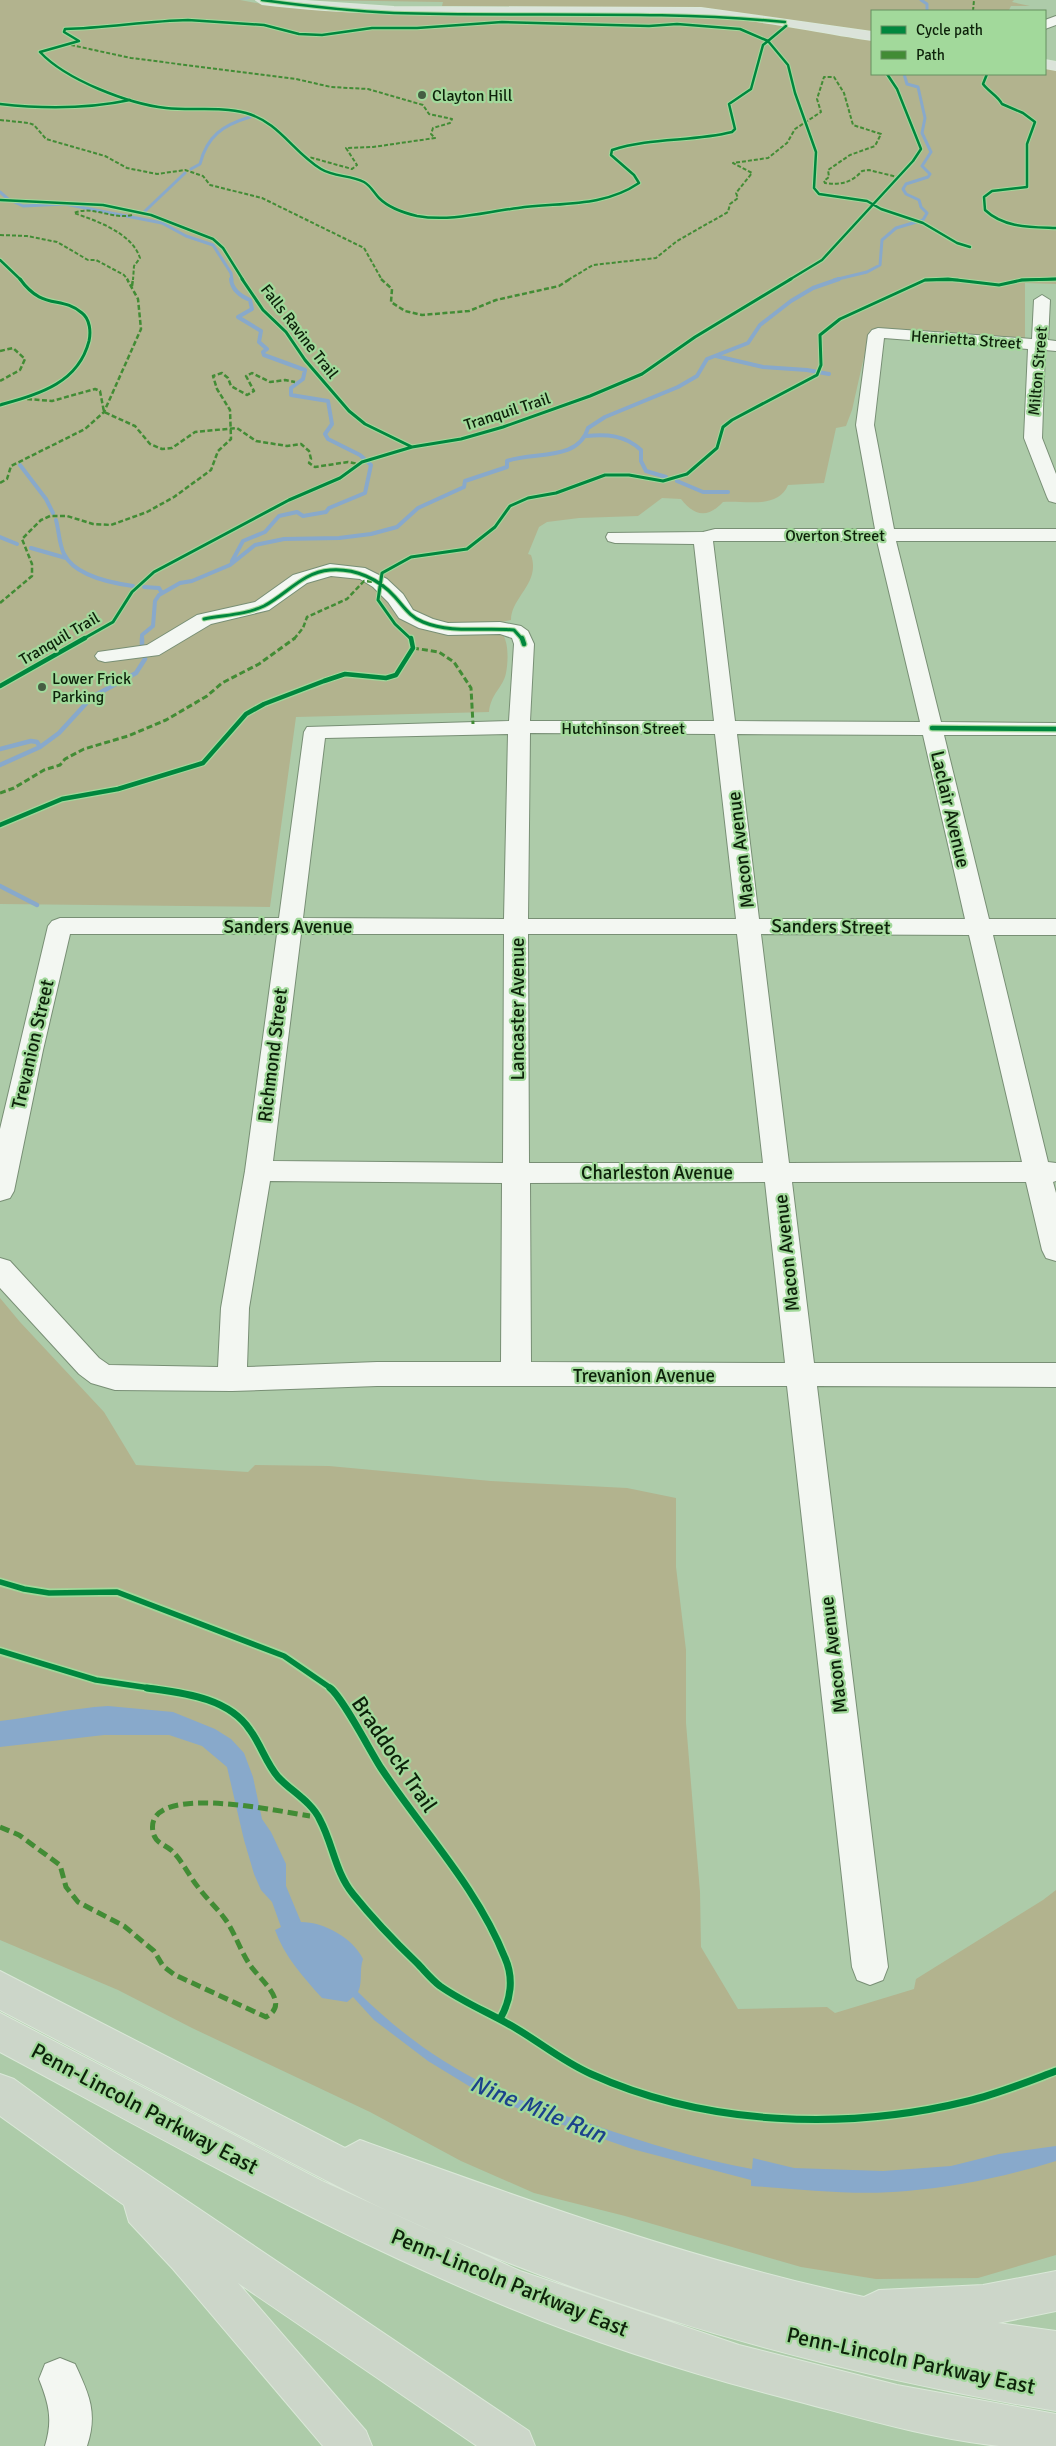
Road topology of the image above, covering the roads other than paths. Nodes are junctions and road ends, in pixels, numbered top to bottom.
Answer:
1 (262, 0) edge
2 (871, 36) edge
3 (1042, 300) dead end
4 (876, 335) joint
5 (1037, 344) junction
6 (1056, 346) edge
7 (1056, 497) edge
8 (707, 534) junction
9 (886, 535) junction
10 (1056, 535) edge
11 (614, 537) dead end
12 (105, 656) dead end
13 (519, 727) junction
14 (726, 728) junction
15 (932, 728) junction
16 (1056, 729) edge
17 (315, 732) joint
18 (516, 925) junction
19 (749, 925) junction
20 (60, 926) joint
21 (288, 926) junction
22 (978, 926) junction
23 (1056, 927) edge
24 (258, 1171) junction
25 (777, 1172) junction
26 (1047, 1172) edge
27 (518, 1173) junction
28 (0, 1191) edge
29 (1056, 1250) edge
30 (0, 1269) edge
31 (800, 1373) junction
32 (516, 1375) junction
33 (1056, 1375) edge
34 (232, 1379) junction
35 (870, 1968) dead end
36 (0, 1990) edge
37 (0, 2032) edge
38 (0, 2093) edge
39 (246, 2118) junction
40 (99, 2165) junction
41 (1056, 2291) edge
42 (826, 2310) junction
43 (1056, 2352) edge
44 (60, 2379) dead end
45 (1056, 2390) edge
46 (1056, 2435) edge
47 (66, 2446) edge
48 (351, 2446) edge
49 (514, 2446) edge

1 - 2 main road
3 - 5 street, Milton Street
4 - 5 street, Henrietta Street
4 - 9 street, Laclair Avenue
5 - 6 street, Henrietta Street
5 - 7 street, Milton Street
8 - 9 street, Overton Street
8 - 11 street, Overton Street
8 - 14 street, Macon Avenue
9 - 10 street, Overton Street
9 - 15 street, Laclair Avenue
12 - 13 street, Lancaster Avenue
13 - 14 street, Hutchinson Street
13 - 17 street, Hutchinson Street
13 - 18 street, Lancaster Avenue
14 - 15 street, Hutchinson Street
14 - 19 street, Macon Avenue
15 - 16 street, Hutchinson Street
15 - 22 street, Laclair Avenue
17 - 21 street, Richmond Street
18 - 19 street, Sanders Street
18 - 21 street, Sanders Avenue
18 - 27 street, Lancaster Avenue
19 - 22 street, Sanders Street
19 - 25 street, Macon Avenue
20 - 21 street, Sanders Avenue
20 - 28 street, Trevanion Street
21 - 24 street, Richmond Street
22 - 23 street, Sanders Street
22 - 26 street, Laclair Avenue
24 - 27 street, Charleston Avenue
24 - 34 street, Richmond Street
25 - 26 street, Charleston Avenue
25 - 27 street, Charleston Avenue
25 - 31 street, Macon Avenue
26 - 29 street, Laclair Avenue
27 - 32 street, Lancaster Avenue
30 - 34 street
31 - 32 street, Trevanion Avenue
31 - 33 street, Trevanion Avenue
31 - 35 street, Macon Avenue
32 - 34 street, Trevanion Avenue
36 - 39 highway, Penn-Lincoln Parkway East
37 - 46 highway, Penn-Lincoln Parkway East
38 - 40 highway
39 - 42 highway
39 - 45 highway, Penn-Lincoln Parkway East
40 - 48 highway
40 - 49 highway
41 - 42 highway
42 - 43 highway
44 - 47 street

